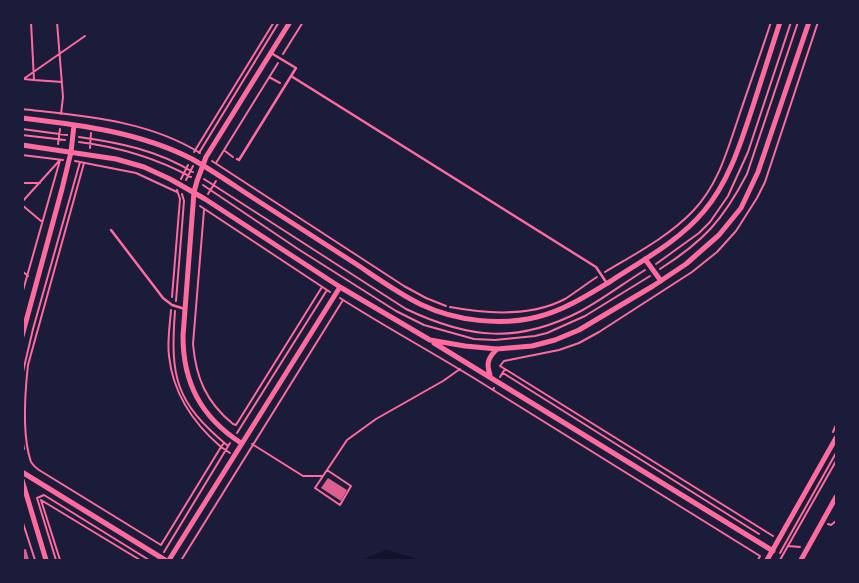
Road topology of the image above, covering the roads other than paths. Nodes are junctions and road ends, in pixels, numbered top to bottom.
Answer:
1 (290, 22) edge
2 (780, 22) edge
3 (809, 22) edge
4 (271, 53) junction
5 (291, 76) junction
6 (22, 118) edge
7 (74, 125) junction
8 (22, 145) edge
9 (71, 152) junction
10 (237, 159) dead end
11 (203, 166) junction
12 (194, 192) junction
13 (111, 230) dead end
14 (645, 259) junction
15 (660, 280) junction
16 (607, 283) junction
17 (340, 287) junction
18 (185, 309) junction
19 (22, 336) edge
20 (430, 340) junction
21 (497, 350) junction
22 (490, 376) junction
23 (836, 438) edge
24 (242, 441) junction
25 (22, 472) edge
26 (22, 480) edge
27 (836, 497) edge
28 (773, 551) junction
29 (165, 559) edge
30 (46, 560) edge
31 (767, 560) edge
32 (801, 560) edge

1 - 4 street
2 - 14 street
3 - 15 street
4 - 5 lane
4 - 11 street
5 - 10 lane
5 - 16 lane
6 - 7 street
7 - 9 street
7 - 11 street
8 - 9 street
9 - 12 street
9 - 19 street
11 - 12 street
11 - 16 street
12 - 17 street
12 - 18 street
13 - 18 lane
14 - 15 street
14 - 16 street
15 - 21 street
17 - 20 street
17 - 24 street
18 - 24 street
20 - 21 street
20 - 22 street
21 - 22 street
22 - 28 street
23 - 28 street
24 - 29 street
25 - 29 street
26 - 30 street
27 - 32 street
28 - 31 street

